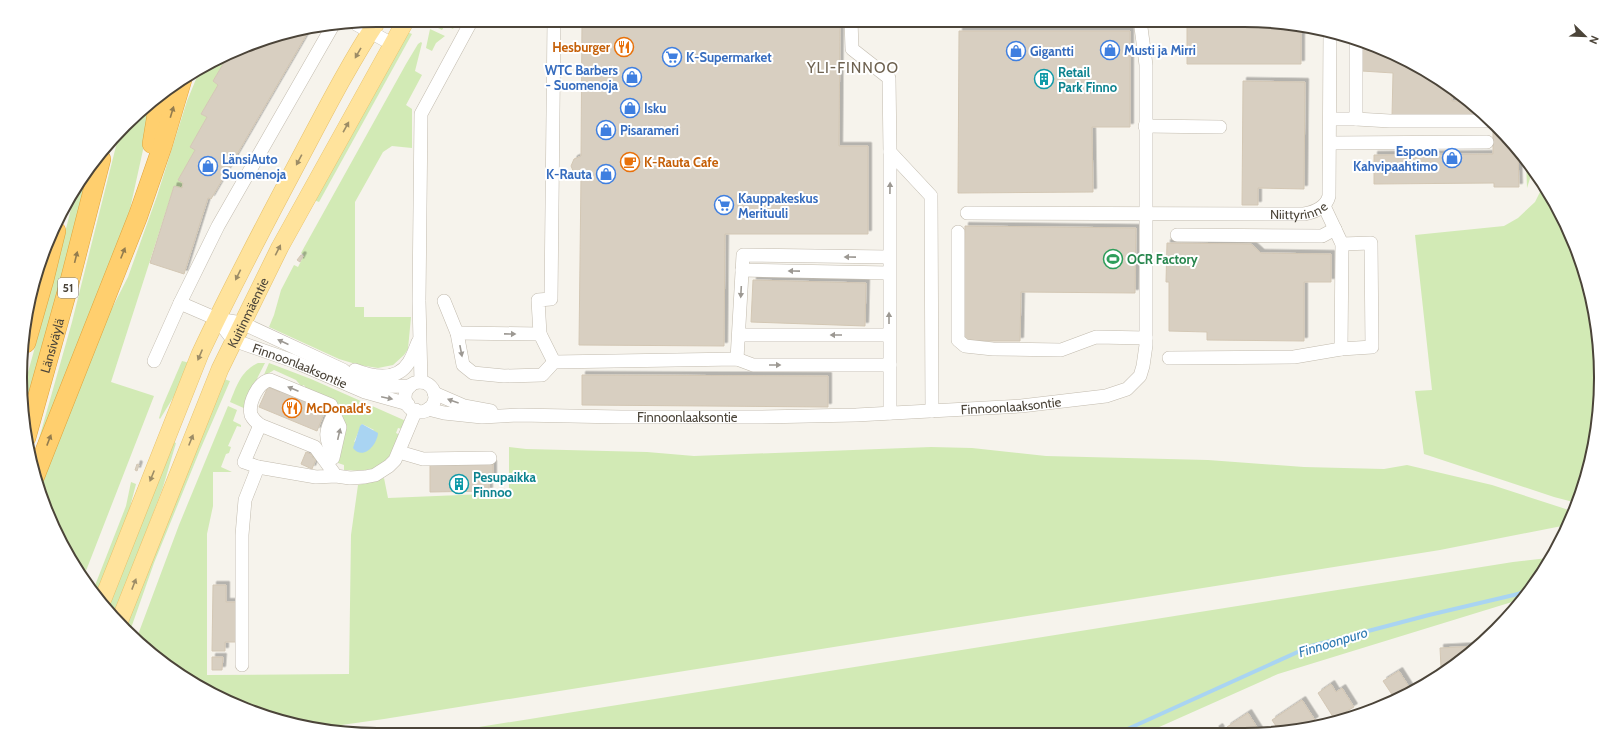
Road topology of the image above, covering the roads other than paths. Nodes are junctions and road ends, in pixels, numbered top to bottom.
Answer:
1 (373, 27) edge
2 (375, 27) edge
3 (402, 27) edge
4 (468, 27) edge
5 (554, 27) edge
6 (851, 27) edge
7 (1141, 27) edge
8 (331, 30) edge
9 (1330, 38) edge
10 (392, 44) junction
11 (1356, 46) edge
12 (179, 88) edge
13 (158, 104) edge
14 (1330, 119) junction
15 (1356, 119) junction
16 (1482, 121) edge
17 (1145, 126) junction
18 (1220, 128) dead end
19 (1487, 142) dead end
20 (1330, 143) junction
21 (890, 152) junction
22 (100, 163) edge
23 (1324, 206) junction
24 (967, 213) dead end
25 (1145, 214) junction
26 (138, 216) junction
27 (1335, 230) junction
28 (958, 232) dead end
29 (1177, 235) dead end
30 (1342, 244) junction
31 (51, 251) edge
32 (889, 258) junction
33 (742, 270) junction
34 (889, 272) junction
35 (444, 301) dead end
36 (180, 303) junction
37 (217, 320) junction
38 (242, 323) junction
39 (31, 324) edge
40 (457, 333) junction
41 (540, 334) junction
42 (739, 335) junction
43 (889, 335) junction
44 (1146, 338) junction
45 (233, 340) junction
46 (419, 341) junction
47 (1341, 349) junction
48 (1169, 358) dead end
49 (737, 359) junction
50 (154, 361) dead end
51 (554, 362) junction
52 (890, 365) junction
53 (343, 370) junction
54 (415, 384) junction
55 (434, 393) junction
56 (417, 408) junction
57 (932, 411) junction
58 (890, 413) junction
59 (518, 415) junction
60 (30, 423) edge
61 (260, 425) junction
62 (399, 452) junction
63 (490, 458) dead end
64 (39, 467) edge
65 (258, 467) junction
66 (334, 473) junction
67 (104, 597) edge
68 (121, 616) edge
69 (242, 665) dead end

1 -> 37 main road, Kuitinmäentie
2 - 10 street
3 - 10 main road, Kuitinmäentie
4 - 46 street
5 - 41 street
6 - 21 street
7 - 17 street, Finnoonlaaksontie
8 - 36 street
9 - 14 street, Niittyrinne
38 -> 10 main road, Kuitinmäentie
11 - 15 street
26 -> 12 highway
13 - 26 highway
14 - 15 street
14 - 20 street, Niittyrinne
15 - 16 street
17 - 18 street
17 - 25 street, Finnoonlaaksontie
19 - 20 street
20 - 23 street, Niittyrinne
32 -> 21 street
21 - 57 street
60 -> 22 highway, Länsiväylä / 51
23 - 25 street, Niittyrinne
23 - 27 street
24 - 25 street, Niittyrinne
25 - 44 street, Finnoonlaaksontie
64 -> 26 highway
27 - 29 street
27 - 30 street
28 - 44 street
30 - 47 street
30 - 47 street
31 - 39 highway, Länsiväylä / 51
32 -> 33 street
32 - 34 street
34 -> 33 street
33 -> 42 street
43 -> 34 street
35 - 40 street
36 - 37 street
36 - 50 street
37 - 38 street, Finnoonlaaksontie
37 - 45 street
37 -> 67 main road, Kuitinmäentie
38 - 45 main road, Kuitinmäentie
53 -> 38 street, Finnoonlaaksontie
40 -> 41 street
40 -> 51 street
41 - 51 street
43 -> 42 street
42 - 49 street
43 - 52 street
44 - 57 street, Finnoonlaaksontie
45 -> 56 street, Finnoonlaaksontie
68 -> 45 main road, Kuitinmäentie
46 - 53 street
46 - 54 street
47 - 48 street
49 - 51 street
49 -> 52 street
52 - 58 street
53 - 54 street, Finnoonlaaksontie
54 - 55 street
54 - 56 street
55 - 56 street
59 -> 55 street, Finnoonlaaksontie
56 - 59 street, Finnoonlaaksontie
56 - 62 street
57 - 58 street, Finnoonlaaksontie
58 - 59 street, Finnoonlaaksontie
61 - 65 street
61 - 66 street
66 -> 61 street
62 - 63 street
62 - 66 street
65 - 66 street
65 - 69 street

